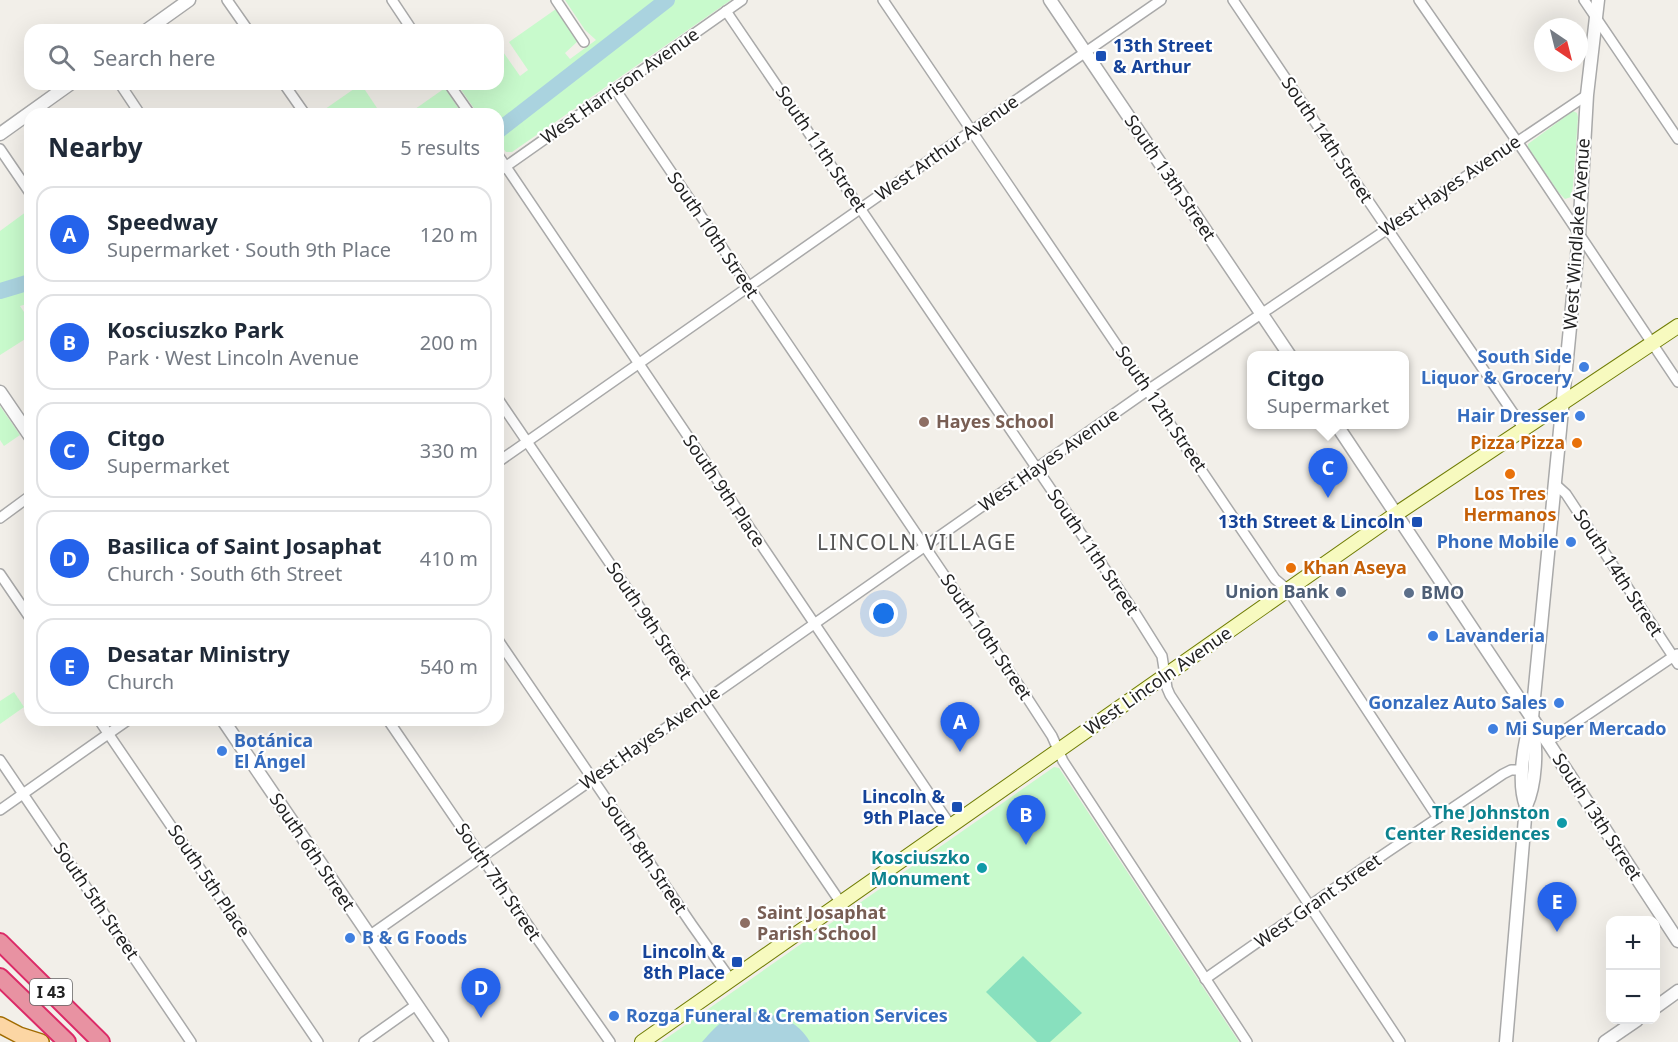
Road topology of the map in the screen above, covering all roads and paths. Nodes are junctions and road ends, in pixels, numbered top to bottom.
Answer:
1 (189, 0) edge
2 (227, 0) edge
3 (392, 0) edge
4 (556, 0) edge
5 (742, 0) edge
6 (883, 0) edge
7 (1050, 0) edge
8 (1161, 0) edge
9 (1233, 0) edge
10 (1419, 0) edge
11 (1584, 0) edge
12 (1598, 0) edge
13 (726, 11) junction
14 (1596, 18) junction
15 (155, 24) edge
16 (244, 24) edge
17 (408, 24) edge
18 (584, 42) dead end
19 (1085, 52) junction
20 (615, 89) junction
21 (62, 90) edge
22 (124, 90) edge
23 (288, 90) edge
24 (453, 90) edge
25 (1587, 94) junction
26 (36, 108) edge
27 (136, 108) edge
28 (300, 108) edge
29 (466, 108) edge
30 (24, 117) edge
31 (972, 131) junction
32 (0, 134) edge
33 (1678, 139) edge
34 (1516, 141) junction
35 (0, 149) edge
36 (504, 168) edge
37 (504, 172) edge
38 (24, 184) edge
39 (861, 208) junction
40 (1386, 228) junction
41 (1579, 235) junction
42 (748, 287) junction
43 (1261, 313) junction
44 (1678, 326) edge
45 (1652, 343) junction
46 (1287, 351) edge
47 (638, 364) junction
48 (1678, 382) edge
49 (1148, 390) junction
50 (0, 392) edge
51 (1563, 403) junction
52 (504, 408) edge
53 (24, 427) edge
54 (1339, 429) edge
55 (1524, 429) junction
56 (527, 442) junction
57 (504, 458) edge
58 (1036, 468) junction
59 (1555, 484) junction
60 (24, 500) edge
61 (1396, 514) junction
62 (0, 518) edge
63 (925, 546) junction
64 (0, 574) edge
65 (1288, 590) junction
66 (24, 609) edge
67 (814, 623) junction
68 (504, 649) edge
69 (1676, 658) edge
70 (1165, 676) junction
71 (703, 701) junction
72 (1532, 718) junction
73 (103, 726) edge
74 (119, 726) edge
75 (227, 726) edge
76 (392, 726) edge
77 (108, 734) junction
78 (1547, 742) junction
79 (1058, 751) junction
80 (0, 760) edge
81 (1523, 770) junction
82 (593, 779) junction
83 (23, 794) junction
84 (1526, 806) junction
85 (0, 810) edge
86 (1438, 818) junction
87 (951, 826) junction
88 (481, 857) junction
89 (841, 903) junction
90 (1310, 906) junction
91 (369, 936) junction
92 (1678, 941) edge
93 (0, 942) edge
94 (0, 977) edge
95 (1205, 979) junction
96 (731, 980) junction
97 (1678, 991) edge
98 (1660, 1004) edge
99 (416, 1005) junction
100 (1631, 1024) edge
101 (0, 1026) edge
102 (0, 1036) edge
103 (19, 1039) edge
104 (41, 1042) edge
105 (67, 1042) edge
106 (101, 1042) edge
107 (191, 1042) edge
108 (318, 1042) edge
109 (364, 1042) edge
110 (442, 1042) edge
111 (609, 1042) edge
112 (642, 1042) edge
113 (1247, 1042) edge
114 (1400, 1042) edge
115 (1506, 1042) edge
116 (1605, 1042) edge

1 - 15 street
2 - 16 street
3 - 17 street
4 - 18 street
5 - 13 street, West Harrison Avenue
6 - 31 street, South 12th Street
7 - 19 street, South 13th Street
8 - 19 street, West Arthur Avenue
9 - 40 street, South 14th Street
10 - 34 street
11 - 14 street
12 - 14 street, West Windlake Avenue
13 - 20 street, West Harrison Avenue
13 - 39 street, South 11th Street
14 - 25 street, West Windlake Avenue
14 - 33 street
19 - 31 street, West Arthur Avenue
19 - 43 street, South 13th Street
20 - 36 street, West Harrison Avenue
20 - 42 street, South 10th Street
21 - 26 street
22 - 27 street
23 - 28 street
24 - 29 street
25 - 34 street, West Hayes Avenue
25 - 41 street, West Windlake Avenue
30 - 32 street
31 - 39 street, West Arthur Avenue
31 - 49 street, South 12th Street
34 - 40 street, West Hayes Avenue
34 - 41 street
35 - 38 street
37 - 47 street, South 9th Place
39 - 42 street, West Arthur Avenue
39 - 58 street, South 11th Street
40 - 43 street, West Hayes Avenue
40 - 55 street, South 14th Street
41 - 45 street
41 - 51 street, West Windlake Avenue
42 - 47 street, West Arthur Avenue
42 - 63 street, South 10th Street
43 - 46 street, South 13th Street
43 - 49 street, West Hayes Avenue
44 - 45 main road, West Lincoln Avenue
45 - 48 street
45 - 51 main road, West Lincoln Avenue
47 - 56 street, West Arthur Avenue
47 - 67 street, South 9th Place
49 - 58 street, West Hayes Avenue
49 - 65 street, South 12th Street
50 - 53 street
51 - 55 main road, West Lincoln Avenue
51 - 59 street, West Windlake Avenue
52 - 56 street, South 9th Street
54 - 61 street, South 13th Street
55 - 61 main road, West Lincoln Avenue
56 - 57 street, West Arthur Avenue
56 - 71 street, South 9th Street
58 - 63 street, West Hayes Avenue
58 - 70 street, South 11th Street
59 - 69 street, South 14th Street
59 - 72 street, West Windlake Avenue
60 - 62 street
61 - 65 main road, West Lincoln Avenue
61 - 72 street, South 13th Street
63 - 67 street, West Hayes Avenue
63 - 79 street, South 10th Street
64 - 66 street
65 - 70 main road, West Lincoln Avenue
65 - 86 street, South 12th Street
67 - 71 street, West Hayes Avenue
67 - 87 street, South 9th Place
68 - 82 street, South 8th Street
69 - 78 street
70 - 79 main road, West Lincoln Avenue
70 - 90 street, South 11th Street
71 - 82 street, West Hayes Avenue
71 - 89 street, South 9th Street
72 - 78 street, South 13th Street
72 - 81 street, West Windlake Avenue
72 - 84 street, West Windlake Avenue
73 - 77 street, South 5th Place
74 - 77 street
75 - 91 street, South 6th Street
76 - 88 street, South 7th Street
77 - 83 street
77 - 108 street, South 5th Place
78 - 92 street, South 13th Street
79 - 87 main road, West Lincoln Avenue
79 - 95 street, South 10th Street
80 - 83 street, South 5th Street
81 - 84 street, West Windlake Avenue
81 - 86 street, West Grant Street
82 - 88 street, West Hayes Avenue
82 - 96 street, South 8th Street
83 - 85 street
83 - 107 street, South 5th Street
84 - 115 street, West Windlake Avenue
86 - 90 street, West Grant Street
87 - 89 main road, West Lincoln Avenue
88 - 91 street, West Hayes Avenue
88 - 111 street, South 7th Street
89 - 96 main road, West Lincoln Avenue
90 - 95 street, West Grant Street
90 - 114 street, South 11th Street
91 - 99 street, South 6th Street
93 - 106 highway, I 43
94 - 105 highway, I 43
95 - 113 street, South 10th Street
96 - 112 main road, West Lincoln Avenue
97 - 98 street
99 - 109 street
99 - 110 street, South 6th Street
100 - 116 street
101 - 103 main road
102 - 103 main road
103 - 104 main road

